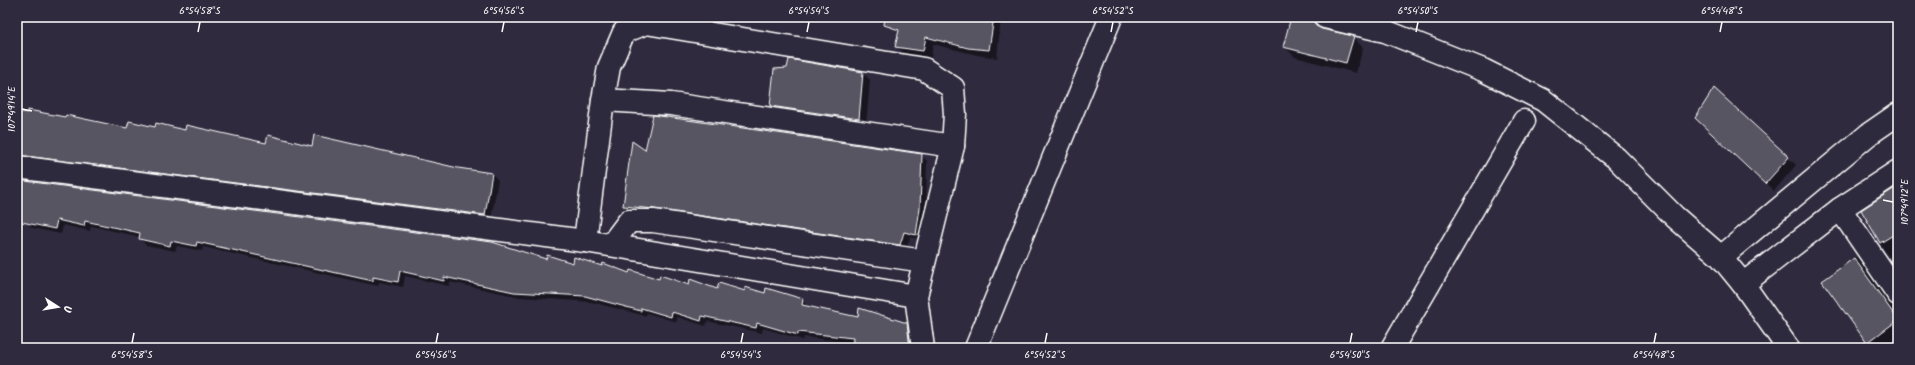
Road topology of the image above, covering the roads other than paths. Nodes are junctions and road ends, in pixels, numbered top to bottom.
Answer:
1 (1111, 17) edge
2 (1325, 17) edge
3 (603, 100) junction
4 (1898, 114) edge
5 (1524, 121) dead end
6 (953, 146) junction
7 (17, 167) edge
8 (1898, 171) edge
9 (1840, 209) junction
10 (585, 241) junction
11 (611, 245) junction
12 (1721, 257) junction
13 (924, 261) junction
14 (1743, 284) junction
15 (1898, 294) edge
16 (916, 296) junction
17 (923, 348) edge
18 (976, 348) edge
19 (1392, 348) edge
20 (1788, 348) edge

1 - 18 street
2 - 12 street
3 - 6 street
3 - 6 street
3 - 10 street
4 - 12 street
5 - 19 street
6 - 13 street
7 - 10 street
8 - 9 street
9 - 14 street
9 - 15 street
10 - 11 street
11 - 13 street
11 - 16 street
12 - 14 street
13 - 16 street
14 - 20 street
16 - 17 street

